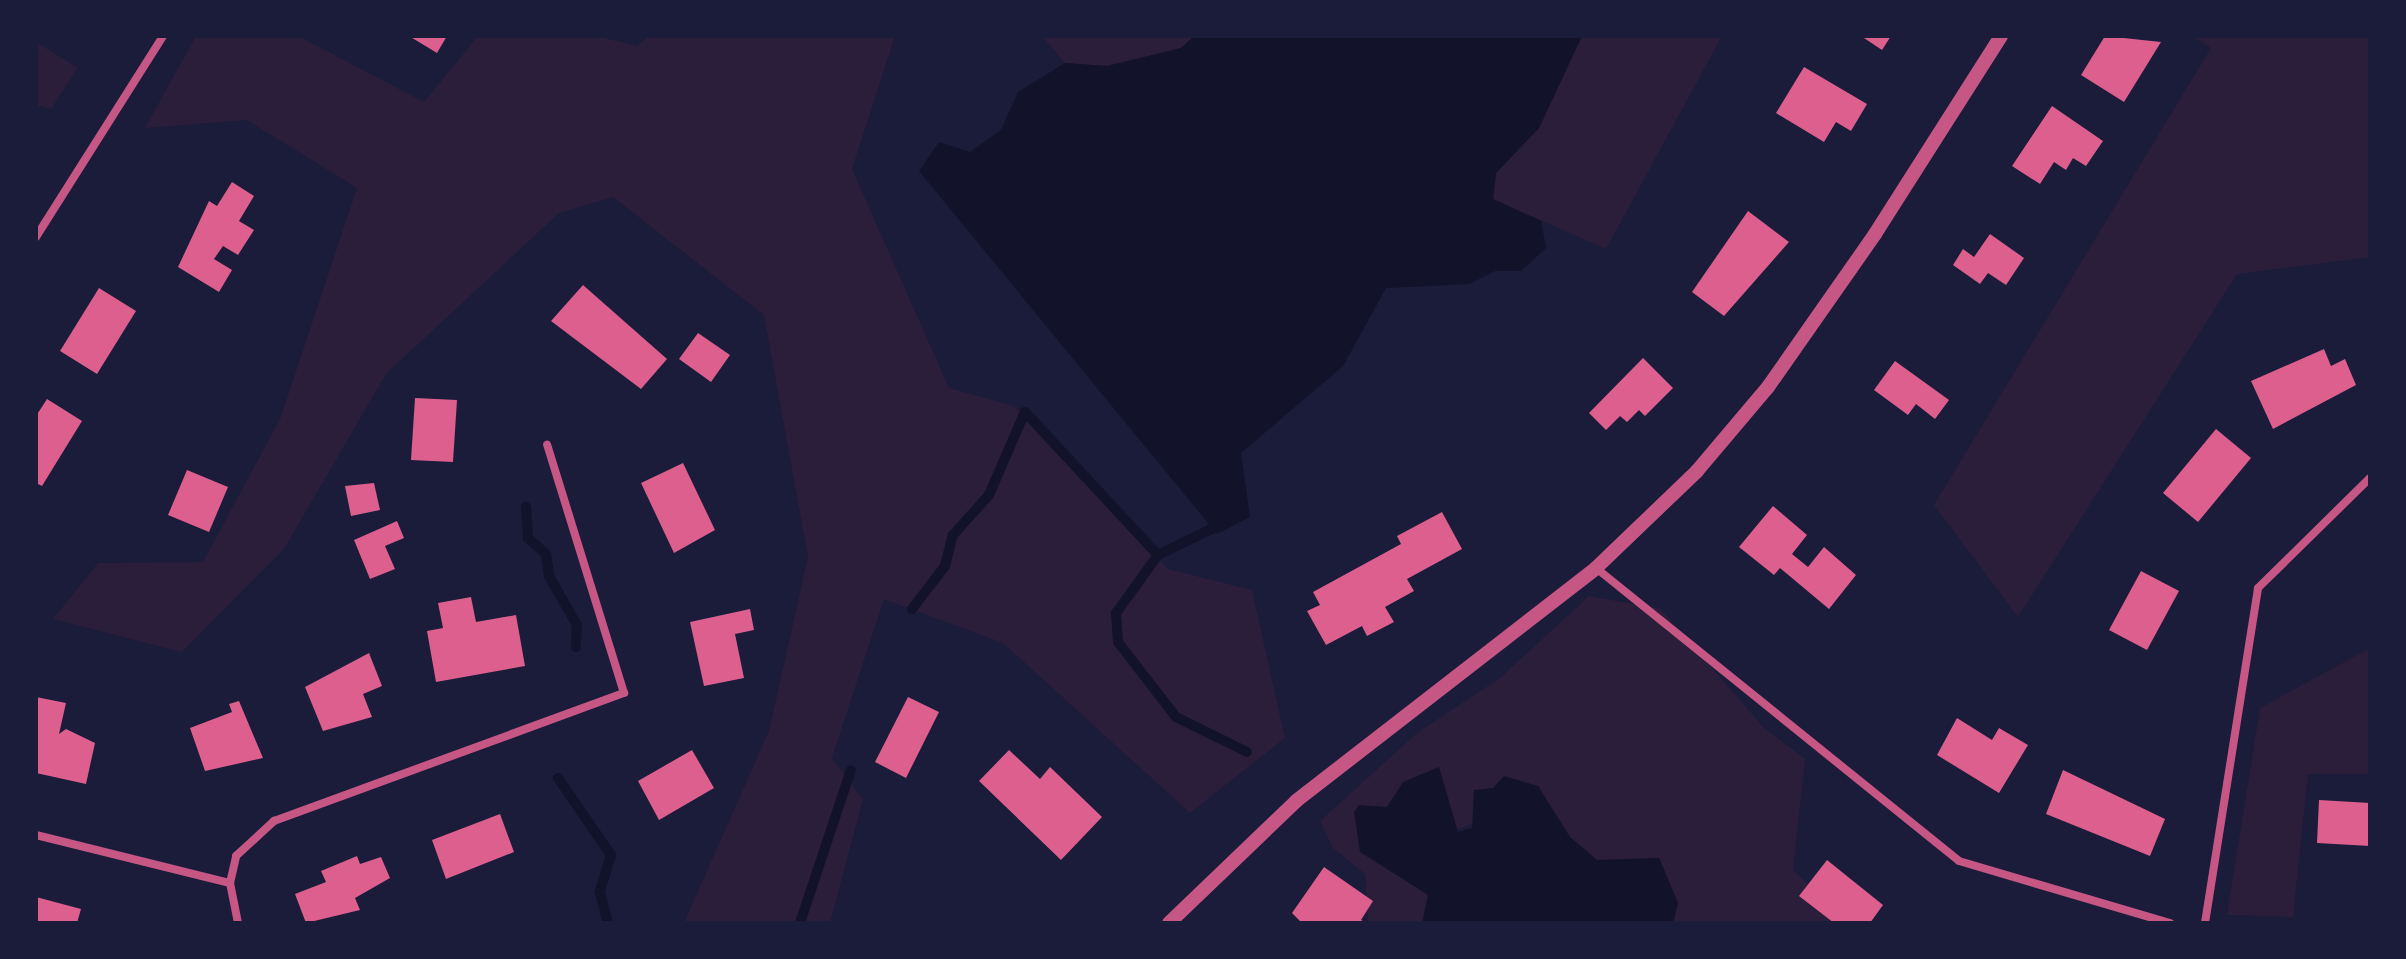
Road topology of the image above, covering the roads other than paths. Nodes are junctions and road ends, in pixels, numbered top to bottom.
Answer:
1 (163, 36) edge
2 (2001, 36) edge
3 (36, 237) edge
4 (547, 445) dead end
5 (2370, 478) edge
6 (1596, 568) junction
7 (36, 835) edge
8 (230, 883) junction
9 (238, 923) edge
10 (1169, 923) edge
11 (2170, 923) edge
12 (2205, 923) edge

1 - 3 street
2 - 6 street
4 - 8 street
5 - 12 street
6 - 10 street
6 - 11 street
7 - 8 street
8 - 9 street

